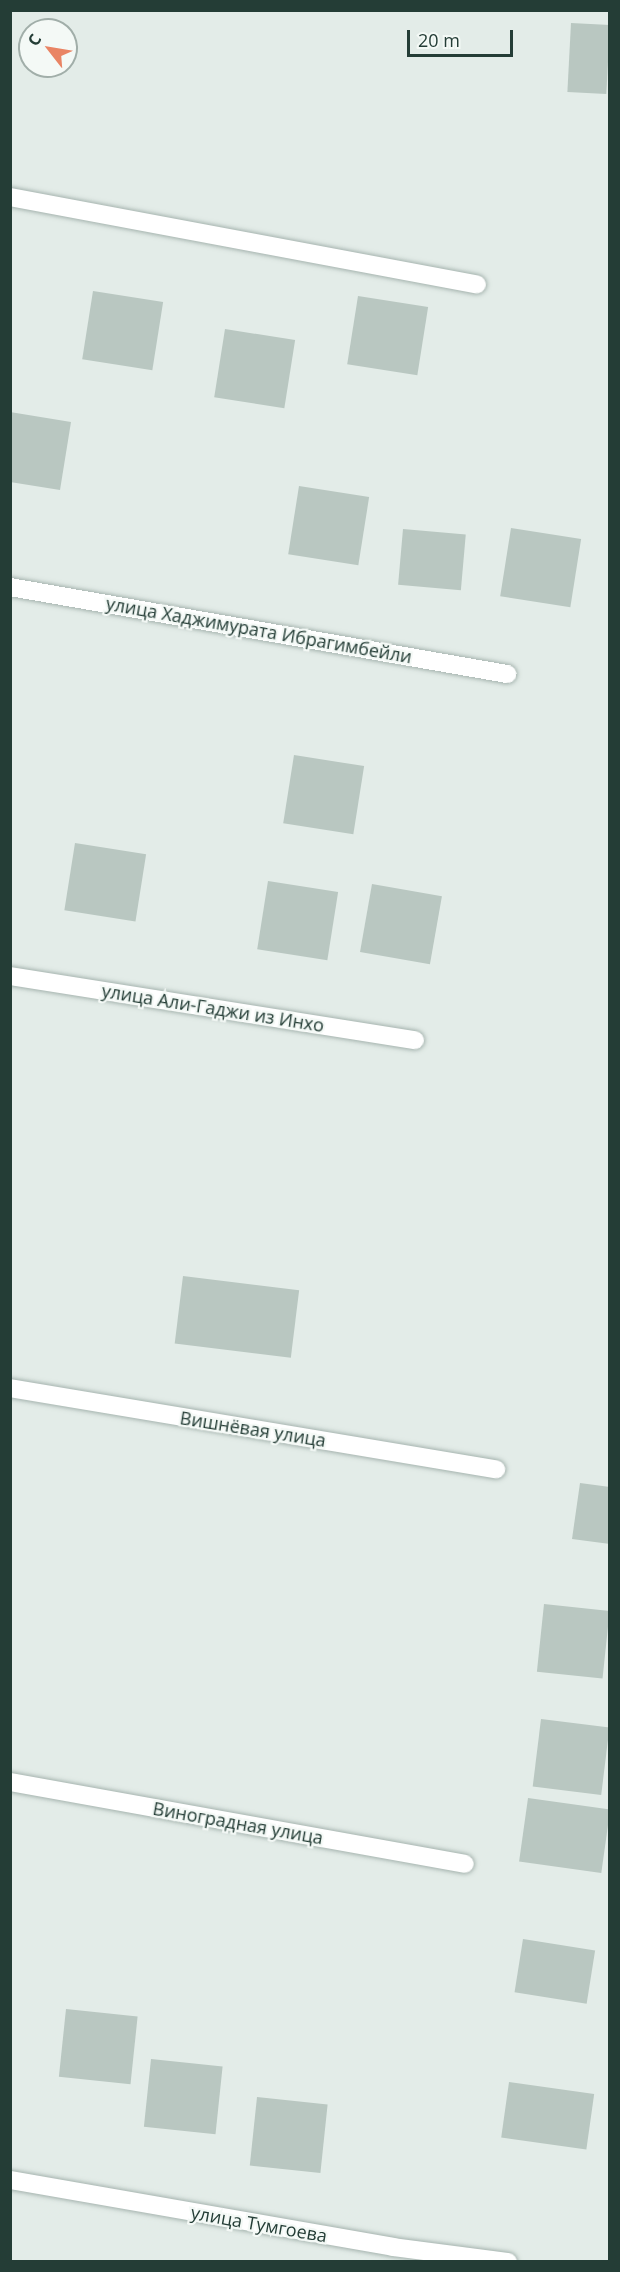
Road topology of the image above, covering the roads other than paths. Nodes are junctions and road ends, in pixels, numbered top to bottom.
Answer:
1 (10, 197) edge
2 (477, 284) dead end
3 (10, 587) edge
4 (507, 674) dead end
5 (10, 976) edge
6 (415, 1040) dead end
7 (10, 1388) edge
8 (496, 1469) dead end
9 (10, 1782) edge
10 (465, 1864) dead end
11 (10, 2180) edge
12 (394, 2254) edge
13 (507, 2262) edge

1 - 2 street
3 - 4 street, улица Хаджимурата Ибрагимбейли
5 - 6 street, улица Али-Гаджи из Инхо
7 - 8 street, Вишнёвая улица
9 - 10 street, Виноградная улица
11 - 12 street, улица Тумгоева
12 - 13 street, улица Тумгоева

